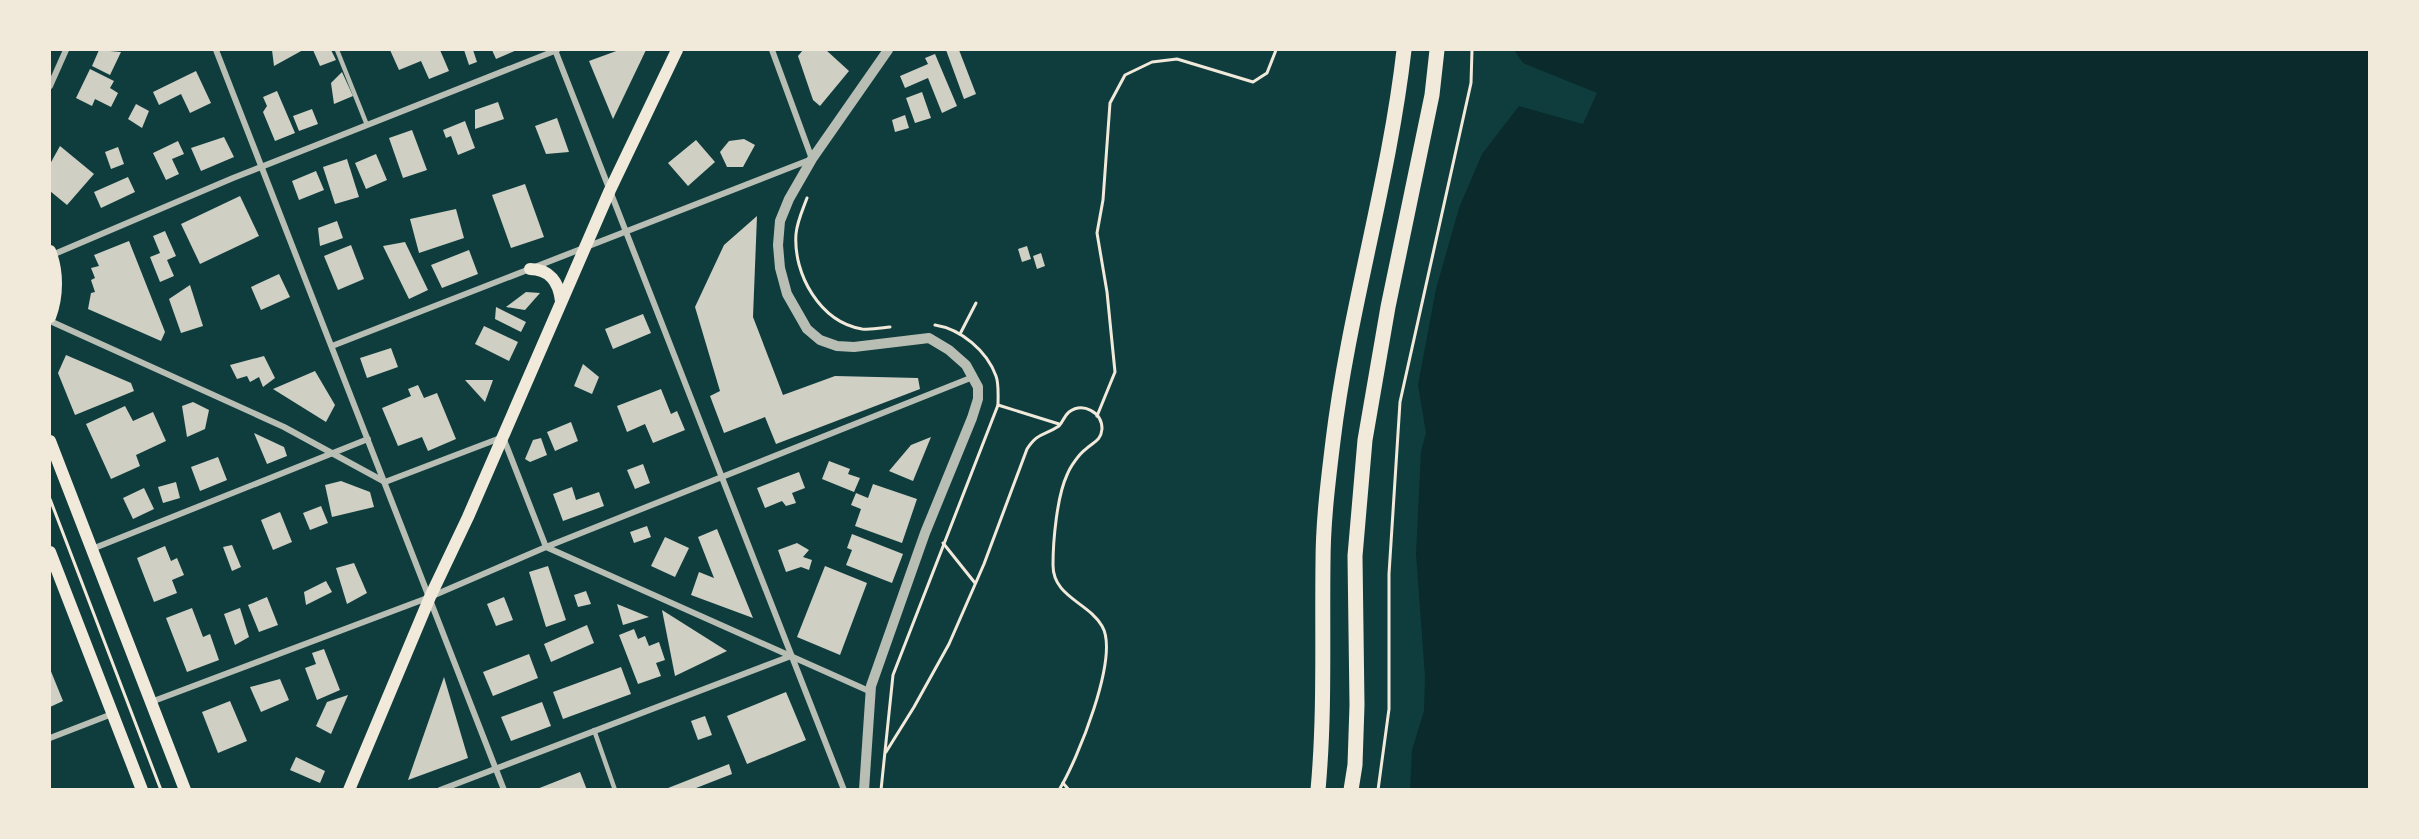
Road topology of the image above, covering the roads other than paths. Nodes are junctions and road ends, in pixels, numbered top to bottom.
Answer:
1 (66, 50) edge
2 (216, 50) edge
3 (337, 50) edge
4 (556, 50) edge
5 (677, 50) edge
6 (772, 50) edge
7 (888, 50) edge
8 (1404, 50) edge
9 (1437, 50) edge
10 (50, 86) edge
11 (367, 125) junction
12 (812, 159) junction
13 (262, 166) junction
14 (610, 190) junction
15 (626, 233) junction
16 (584, 249) junction
17 (50, 253) edge
18 (530, 269) junction
19 (561, 302) junction
20 (50, 319) edge
21 (332, 346) junction
22 (974, 376) junction
23 (503, 437) junction
24 (368, 439) junction
25 (50, 441) edge
26 (334, 453) junction
27 (721, 477) junction
28 (385, 482) junction
29 (546, 547) junction
30 (92, 549) junction
31 (50, 552) edge
32 (52, 567) edge
33 (430, 597) junction
34 (791, 656) junction
35 (869, 691) junction
36 (151, 702) junction
37 (112, 714) junction
38 (594, 730) junction
39 (50, 738) edge
40 (496, 768) junction
41 (142, 789) edge
42 (185, 789) edge
43 (349, 789) edge
44 (440, 789) edge
45 (504, 789) edge
46 (615, 789) edge
47 (844, 789) edge
48 (864, 789) edge
49 (1318, 789) edge
50 (1351, 789) edge

1 - 10 street
2 - 13 street
3 - 11 lane
4 - 11 street
4 - 14 street
5 - 14 main road
6 - 12 street
7 - 12 street
8 - 49 highway
9 - 50 highway
11 - 13 street
12 - 15 street
12 - 22 street
13 - 17 street
13 - 21 street
14 - 15 street
14 - 16 main road
15 - 16 street
15 - 27 street
16 - 18 street
16 - 19 main road
17 - 20 main road
18 - 19 main road
18 - 21 street
19 - 23 main road
20 - 26 street
21 - 24 street
22 - 27 street
22 - 35 street
23 - 28 street
23 - 29 street
23 - 33 main road
24 - 26 street
24 - 28 street
25 - 30 main road
26 - 28 street
26 - 30 street
27 - 29 street
27 - 34 street
28 - 33 street
29 - 33 street
29 - 34 street
30 - 36 main road
31 - 32 main road
32 - 37 main road
33 - 36 street
33 - 40 street
33 - 43 main road
34 - 35 street
34 - 38 street
34 - 47 street
35 - 48 street
36 - 42 main road
37 - 39 street
37 - 41 main road
38 - 40 street
38 - 46 lane
40 - 44 street
40 - 45 street

